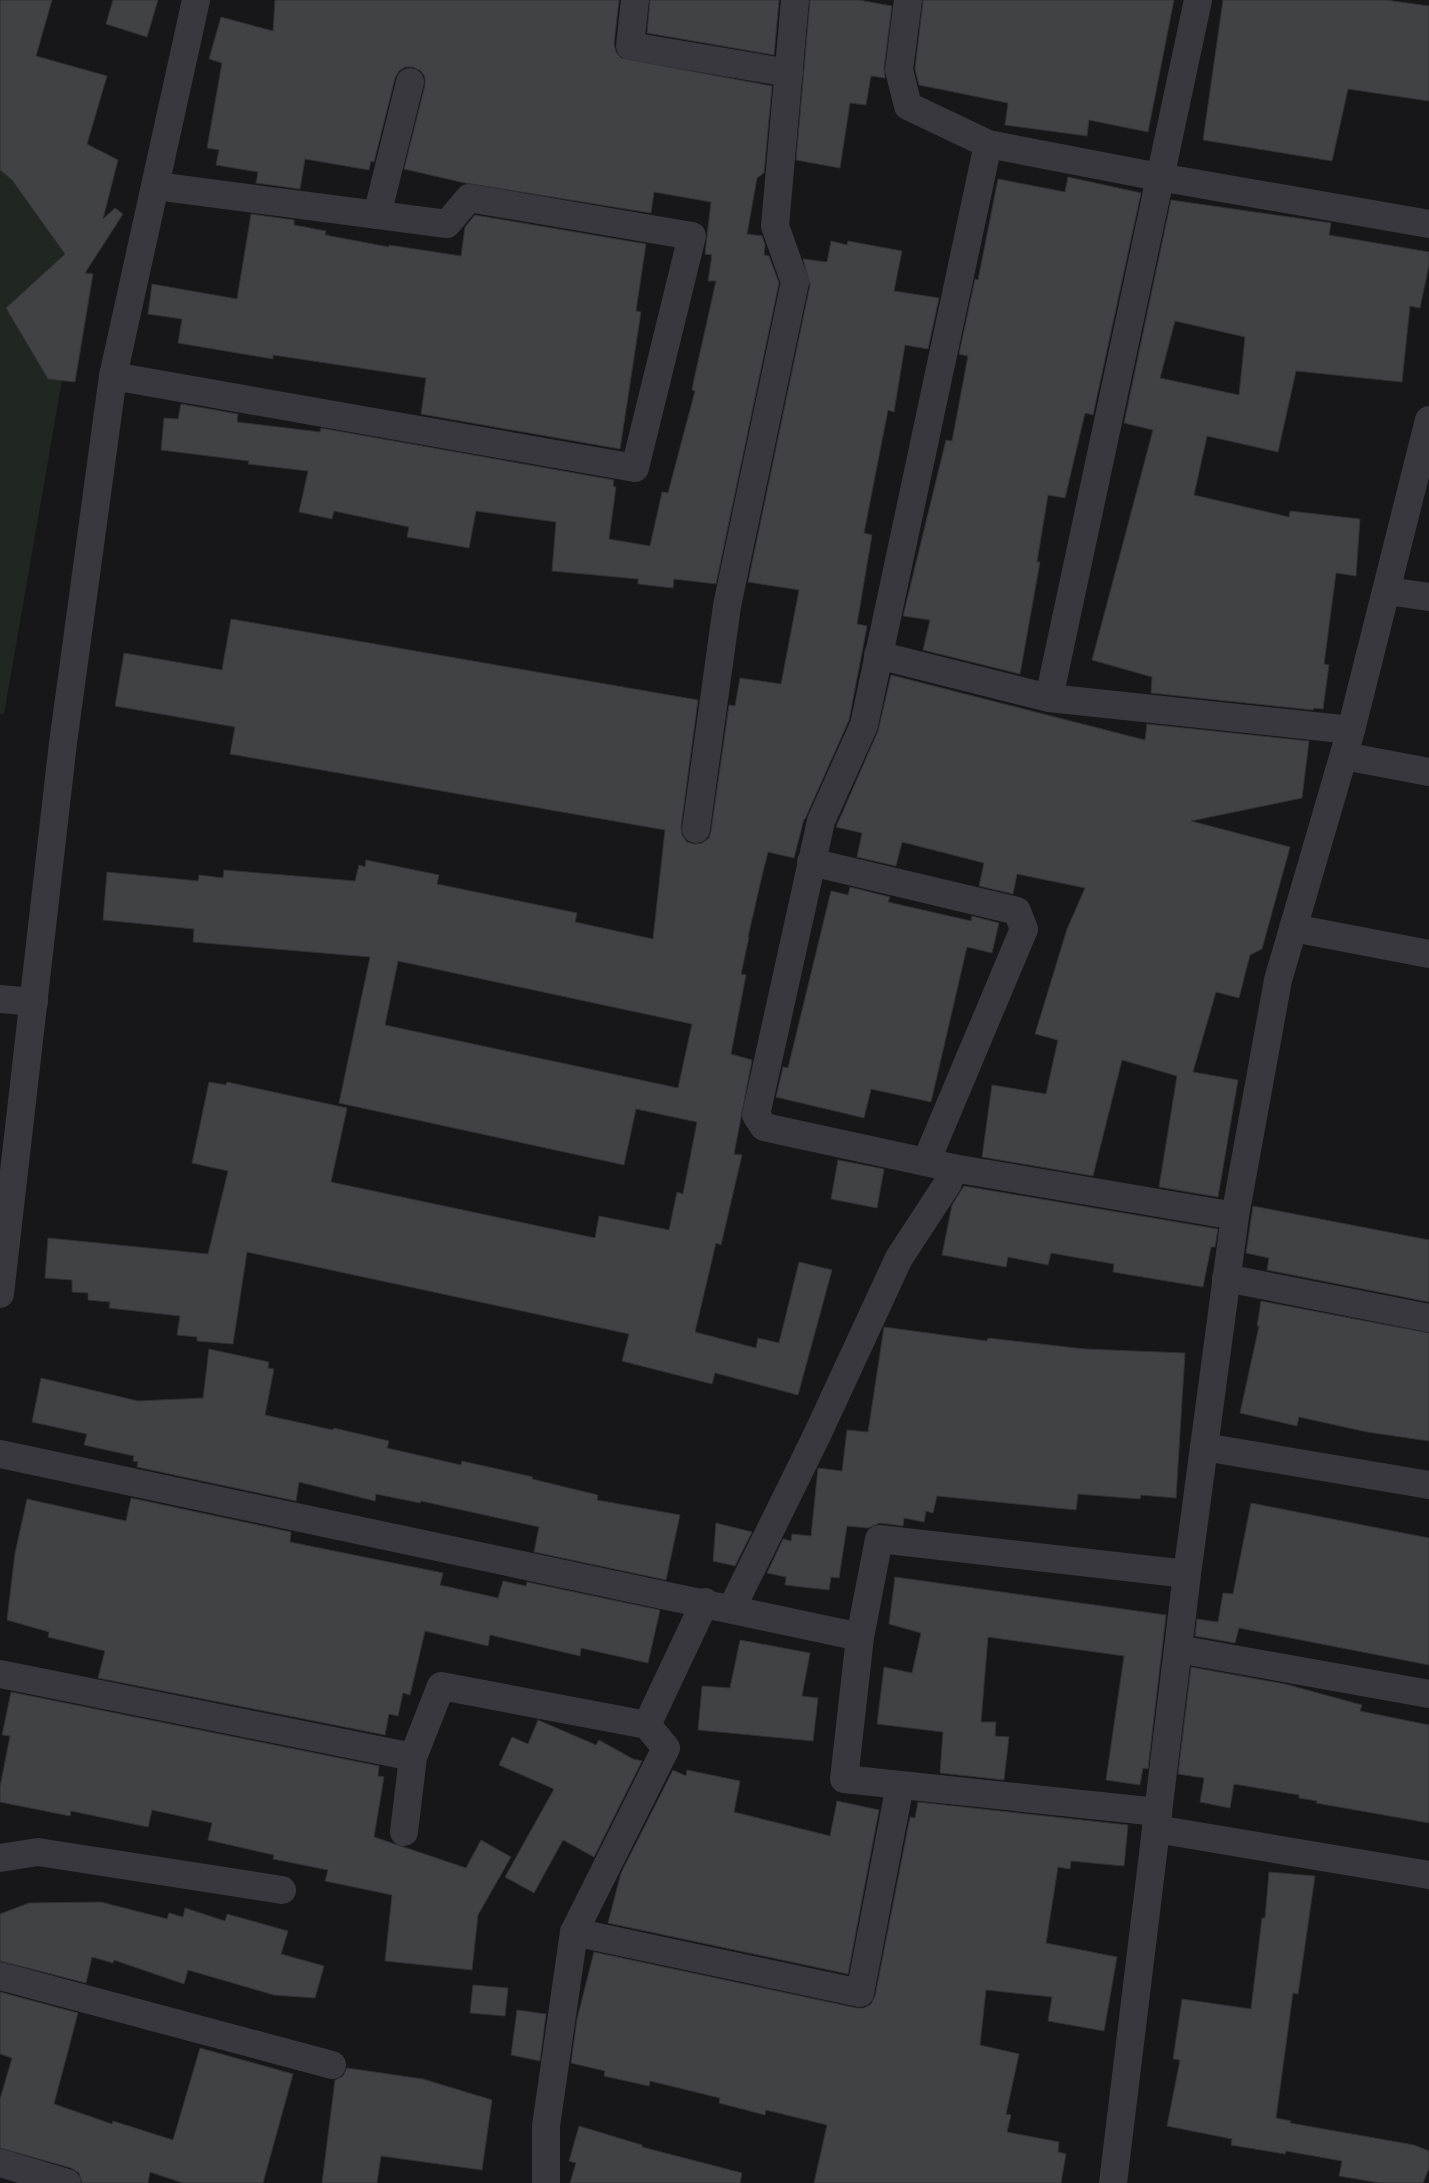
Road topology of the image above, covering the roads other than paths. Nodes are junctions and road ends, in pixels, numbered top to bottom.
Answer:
1 (196, 0) edge
2 (635, 0) edge
3 (795, 0) edge
4 (908, 0) edge
5 (1198, 0) edge
6 (789, 73) junction
7 (410, 82) dead end
8 (988, 144) junction
9 (1159, 177) junction
10 (156, 186) junction
11 (377, 215) junction
12 (1429, 224) edge
13 (113, 376) junction
14 (1429, 420) edge
15 (1386, 591) junction
16 (1429, 598) edge
17 (878, 655) junction
18 (1049, 698) junction
19 (1347, 743) junction
20 (1429, 772) edge
21 (696, 829) dead end
22 (812, 862) junction
23 (1293, 928) junction
24 (1429, 954) edge
25 (0, 999) edge
26 (34, 1002) junction
27 (926, 1162) junction
28 (953, 1168) junction
29 (5, 1212) edge
30 (1235, 1216) junction
31 (1226, 1278) junction
32 (0, 1294) edge
33 (1429, 1318) edge
34 (1204, 1448) junction
35 (0, 1454) edge
36 (1429, 1485) edge
37 (1187, 1574) junction
38 (705, 1602) junction
39 (732, 1608) junction
40 (860, 1637) junction
41 (1178, 1649) junction
42 (0, 1674) edge
43 (1429, 1694) edge
44 (647, 1725) junction
45 (413, 1757) junction
46 (900, 1785) junction
47 (1157, 1821) junction
48 (404, 1832) dead end
49 (0, 1858) edge
50 (1429, 1875) edge
51 (282, 1890) dead end
52 (574, 1932) junction
53 (0, 1976) edge
54 (332, 2065) dead end
55 (0, 2163) edge
56 (67, 2183) edge
57 (546, 2183) edge
58 (1113, 2183) edge

1 - 10 street
2 - 6 street
3 - 6 street
4 - 8 street
5 - 9 street
6 - 21 street
7 - 11 street
8 - 9 street
8 - 17 street
9 - 12 street
9 - 18 street
10 - 11 street
10 - 13 street
11 - 13 street
13 - 26 street
14 - 15 street
15 - 16 street
15 - 19 street
17 - 18 street
17 - 22 street
18 - 19 street
19 - 20 street
19 - 23 street
22 - 27 street
22 - 27 street
23 - 24 street
23 - 30 street
25 - 26 street
26 - 29 street
27 - 28 street
28 - 30 street
28 - 39 street
29 - 32 street
30 - 31 street
31 - 33 street
31 - 34 street
34 - 36 street
34 - 37 street
35 - 38 street
37 - 40 street
37 - 41 street
38 - 39 street
38 - 44 street
39 - 40 street
40 - 46 street
41 - 43 street
41 - 47 street
42 - 45 street
44 - 45 street
44 - 52 street
45 - 48 street
46 - 47 street
46 - 52 street
47 - 50 street
47 - 58 street
49 - 51 street
52 - 57 street
53 - 54 street
55 - 56 street

